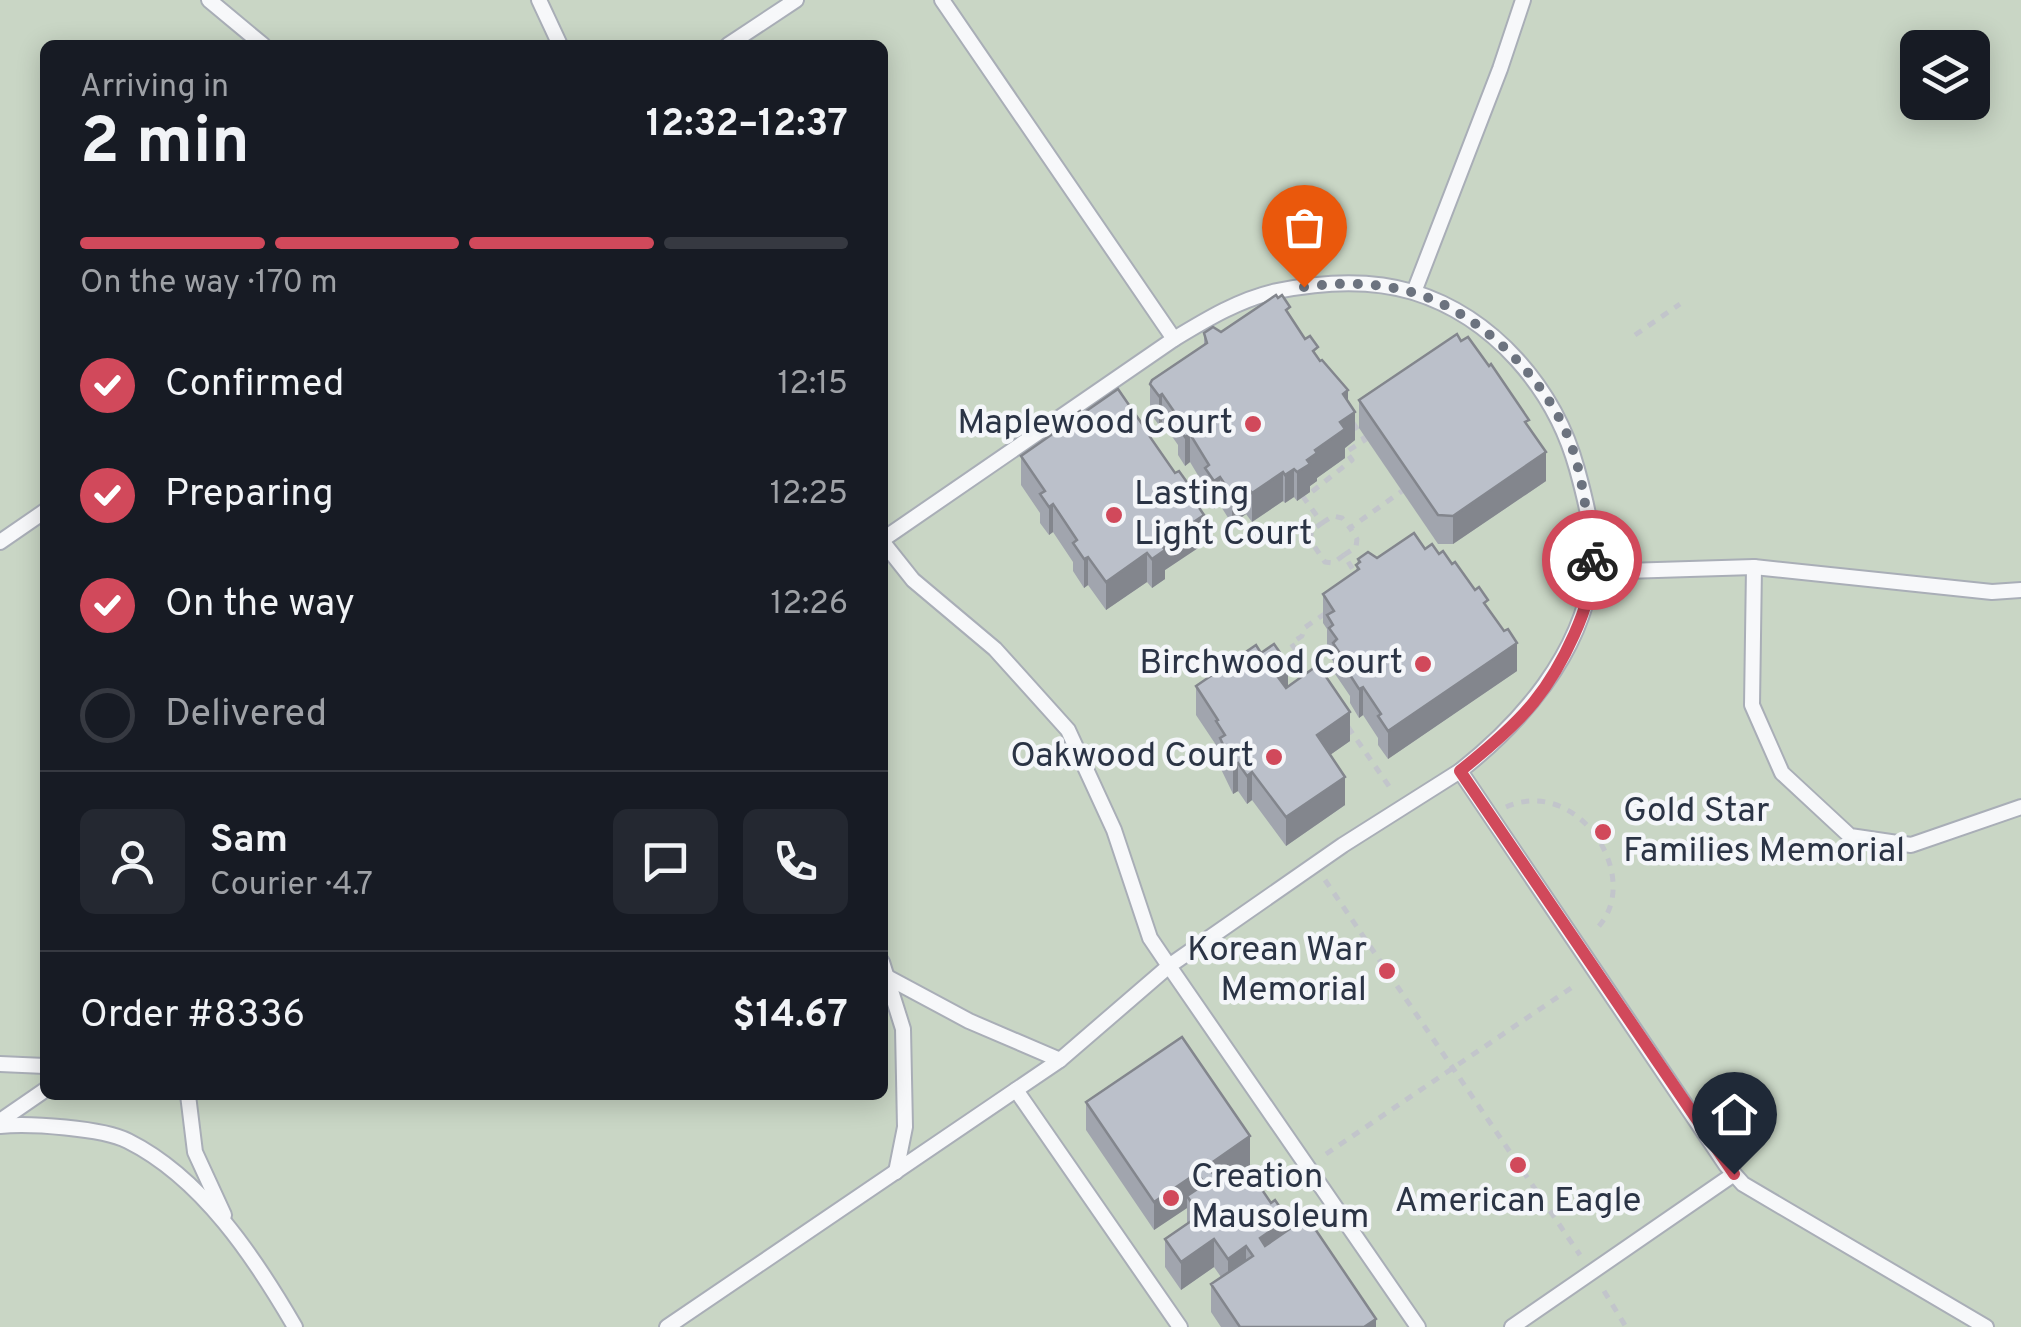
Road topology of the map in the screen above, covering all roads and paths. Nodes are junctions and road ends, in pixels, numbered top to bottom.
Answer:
1 (209, 0) edge
2 (539, 0) edge
3 (796, 0) edge
4 (942, 0) edge
5 (1522, 0) edge
6 (257, 40) edge
7 (558, 40) edge
8 (736, 40) edge
9 (1414, 292) junction
10 (1680, 304) dead end
11 (1635, 335) dead end
12 (1174, 338) junction
13 (1342, 408) edge
14 (1402, 492) edge
15 (40, 514) edge
16 (1322, 524) junction
17 (1350, 528) junction
18 (888, 536) edge
19 (0, 542) edge
20 (888, 548) edge
21 (1344, 556) junction
22 (1754, 567) junction
23 (1593, 572) junction
24 (1362, 582) edge
25 (2021, 590) edge
26 (1336, 606) edge
27 (1324, 692) edge
28 (1347, 725) edge
29 (1460, 771) junction
30 (2021, 806) edge
31 (1403, 807) junction
32 (1490, 814) junction
33 (1314, 865) junction
34 (1579, 944) junction
35 (1168, 966) junction
36 (888, 971) edge
37 (1596, 971) junction
38 (888, 979) edge
39 (1060, 1060) junction
40 (0, 1064) edge
41 (40, 1066) edge
42 (1451, 1066) junction
43 (1016, 1090) junction
44 (40, 1094) edge
45 (189, 1100) edge
46 (0, 1123) edge
47 (1307, 1167) junction
48 (896, 1172) junction
49 (1734, 1174) junction
50 (229, 1225) junction
51 (1584, 1260) dead end
52 (1600, 1284) dead end
53 (295, 1327) edge
54 (667, 1327) edge
55 (1180, 1327) edge
56 (1418, 1327) edge
57 (1512, 1327) edge
58 (1626, 1327) edge
59 (1986, 1327) edge

1 - 6 lane
2 - 7 lane
3 - 8 lane
4 - 12 lane
5 - 9 lane
9 - 12 lane
9 - 23 lane
10 - 11 path
12 - 18 lane
13 - 16 path
14 - 17 path
15 - 19 lane
16 - 17 path
16 - 21 path
17 - 21 path
20 - 35 lane
21 - 24 path
22 - 23 lane
22 - 25 lane
22 - 30 lane
23 - 29 lane
26 - 27 path
28 - 31 path
29 - 31 lane
29 - 32 lane
31 - 33 lane
32 - 34 lane
32 - 34 path
33 - 35 lane
33 - 42 path
34 - 37 lane
35 - 39 lane
35 - 47 lane
36 - 39 lane
37 - 42 path
37 - 49 lane
38 - 48 lane
39 - 43 lane
40 - 41 lane
42 - 47 path
42 - 51 path
43 - 48 lane
43 - 55 lane
44 - 46 lane
45 - 50 lane
46 - 50 lane
47 - 56 lane
48 - 54 lane
49 - 57 lane
49 - 59 lane
50 - 53 lane
52 - 58 path

